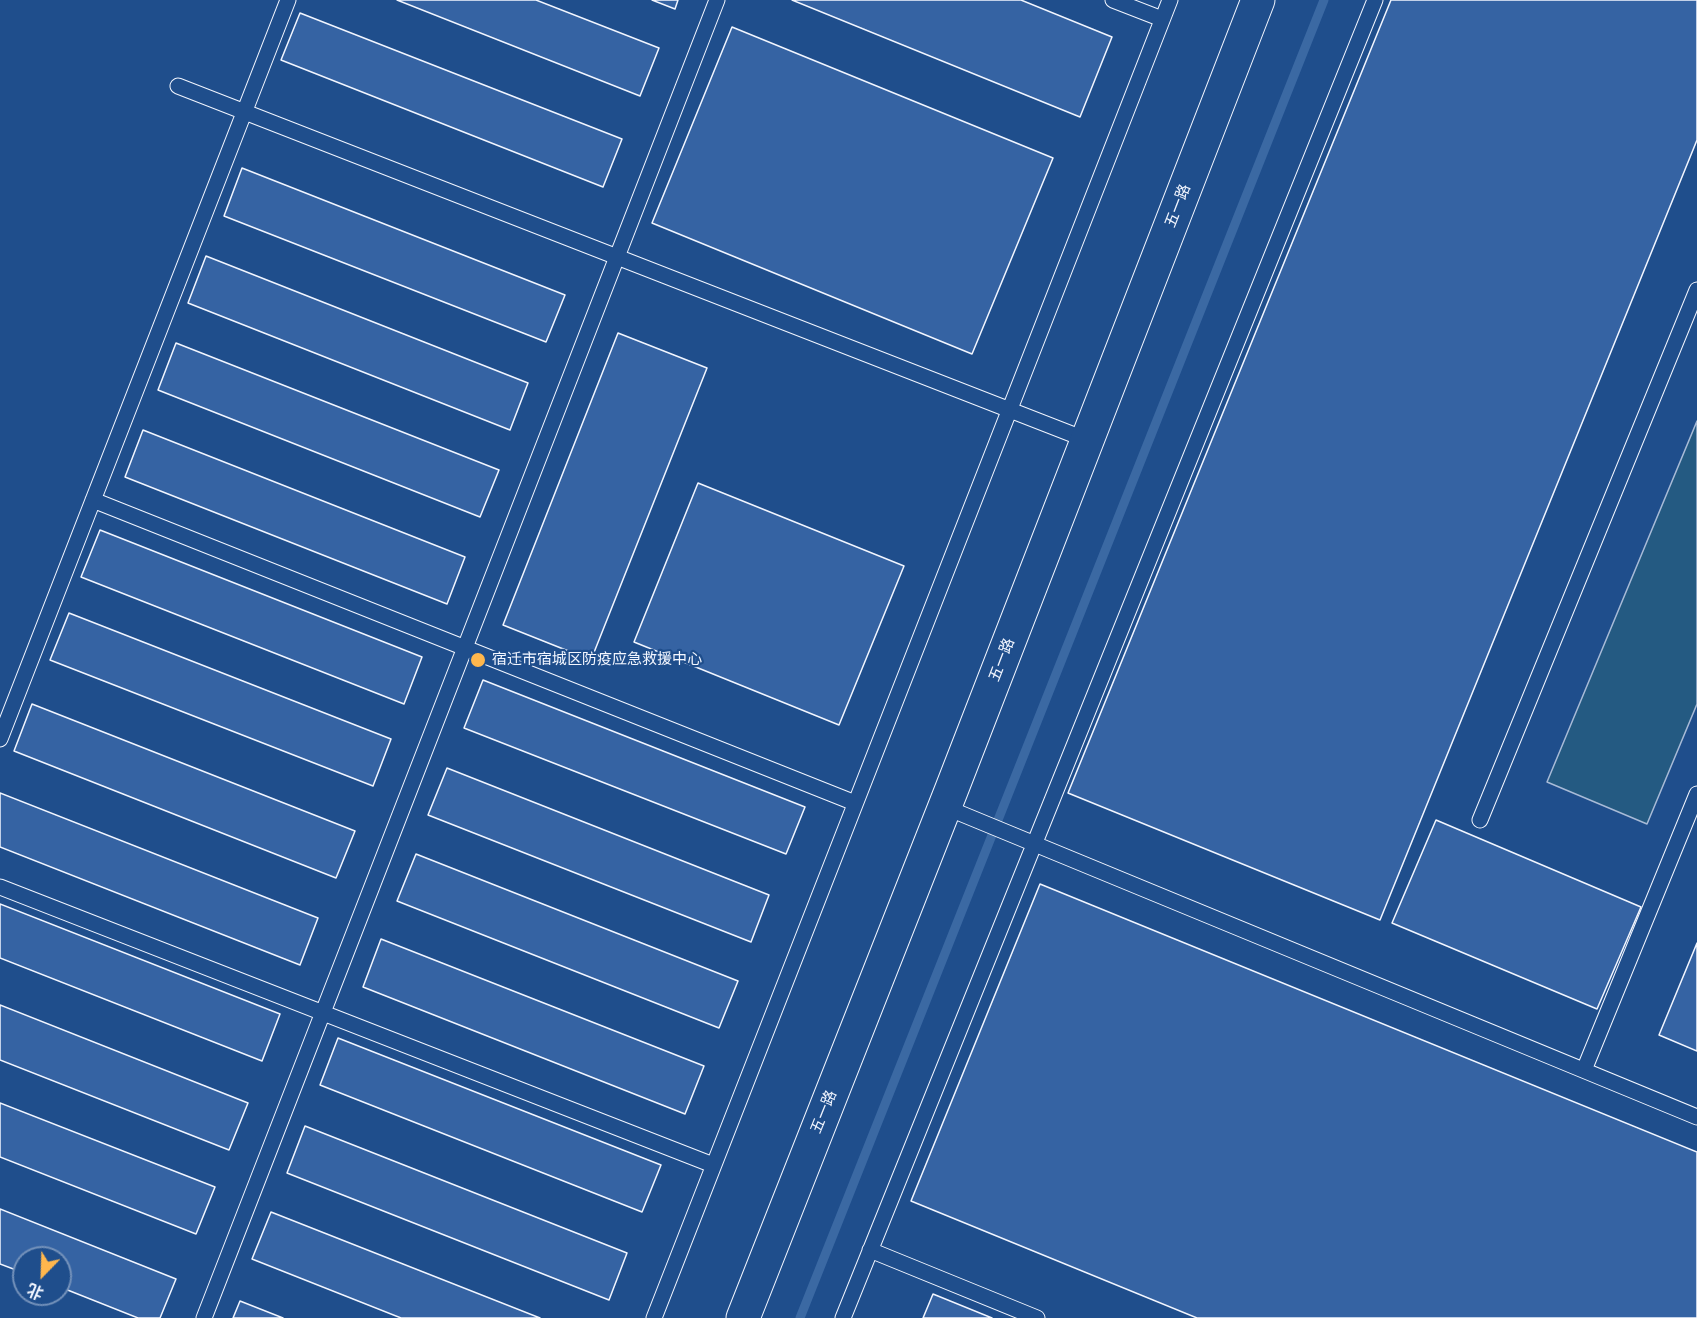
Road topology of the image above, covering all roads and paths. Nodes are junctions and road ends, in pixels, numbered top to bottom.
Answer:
1 (288, 0) edge
2 (717, 0) edge
3 (1113, 0) edge
4 (1170, 0) edge
5 (1258, 0) edge
6 (1375, 0) edge
7 (1162, 19) junction
8 (178, 86) dead end
9 (244, 112) junction
10 (616, 257) junction
11 (1697, 290) edge
12 (1010, 410) junction
13 (1087, 440) junction
14 (93, 500) junction
15 (465, 648) junction
16 (0, 739) edge
17 (1697, 795) edge
18 (855, 803) junction
19 (945, 807) junction
20 (1480, 820) dead end
21 (1034, 843) junction
22 (0, 886) edge
23 (323, 1012) junction
24 (1584, 1070) junction
25 (1697, 1117) edge
26 (713, 1165) junction
27 (870, 1250) junction
28 (204, 1318) edge
29 (654, 1318) edge
30 (743, 1318) edge
31 (843, 1318) edge
32 (1037, 1318) edge

1 - 9 lane
2 - 10 lane
3 - 7 lane
4 - 7 lane
5 - 13 street, 五一路
6 - 21 lane
7 - 12 lane
8 - 9 lane
9 - 10 lane
9 - 14 lane
10 - 12 lane
10 - 15 lane
11 - 20 lane
12 - 13 lane
12 - 18 lane
13 - 19 street, 五一路
14 - 15 lane
14 - 16 lane
15 - 18 lane
15 - 23 lane
17 - 24 lane
18 - 26 lane
19 - 21 lane
19 - 30 street, 五一路
21 - 24 lane
21 - 27 lane
22 - 23 lane
23 - 26 lane
23 - 28 lane
24 - 25 lane
26 - 29 lane
27 - 31 lane
27 - 32 lane

